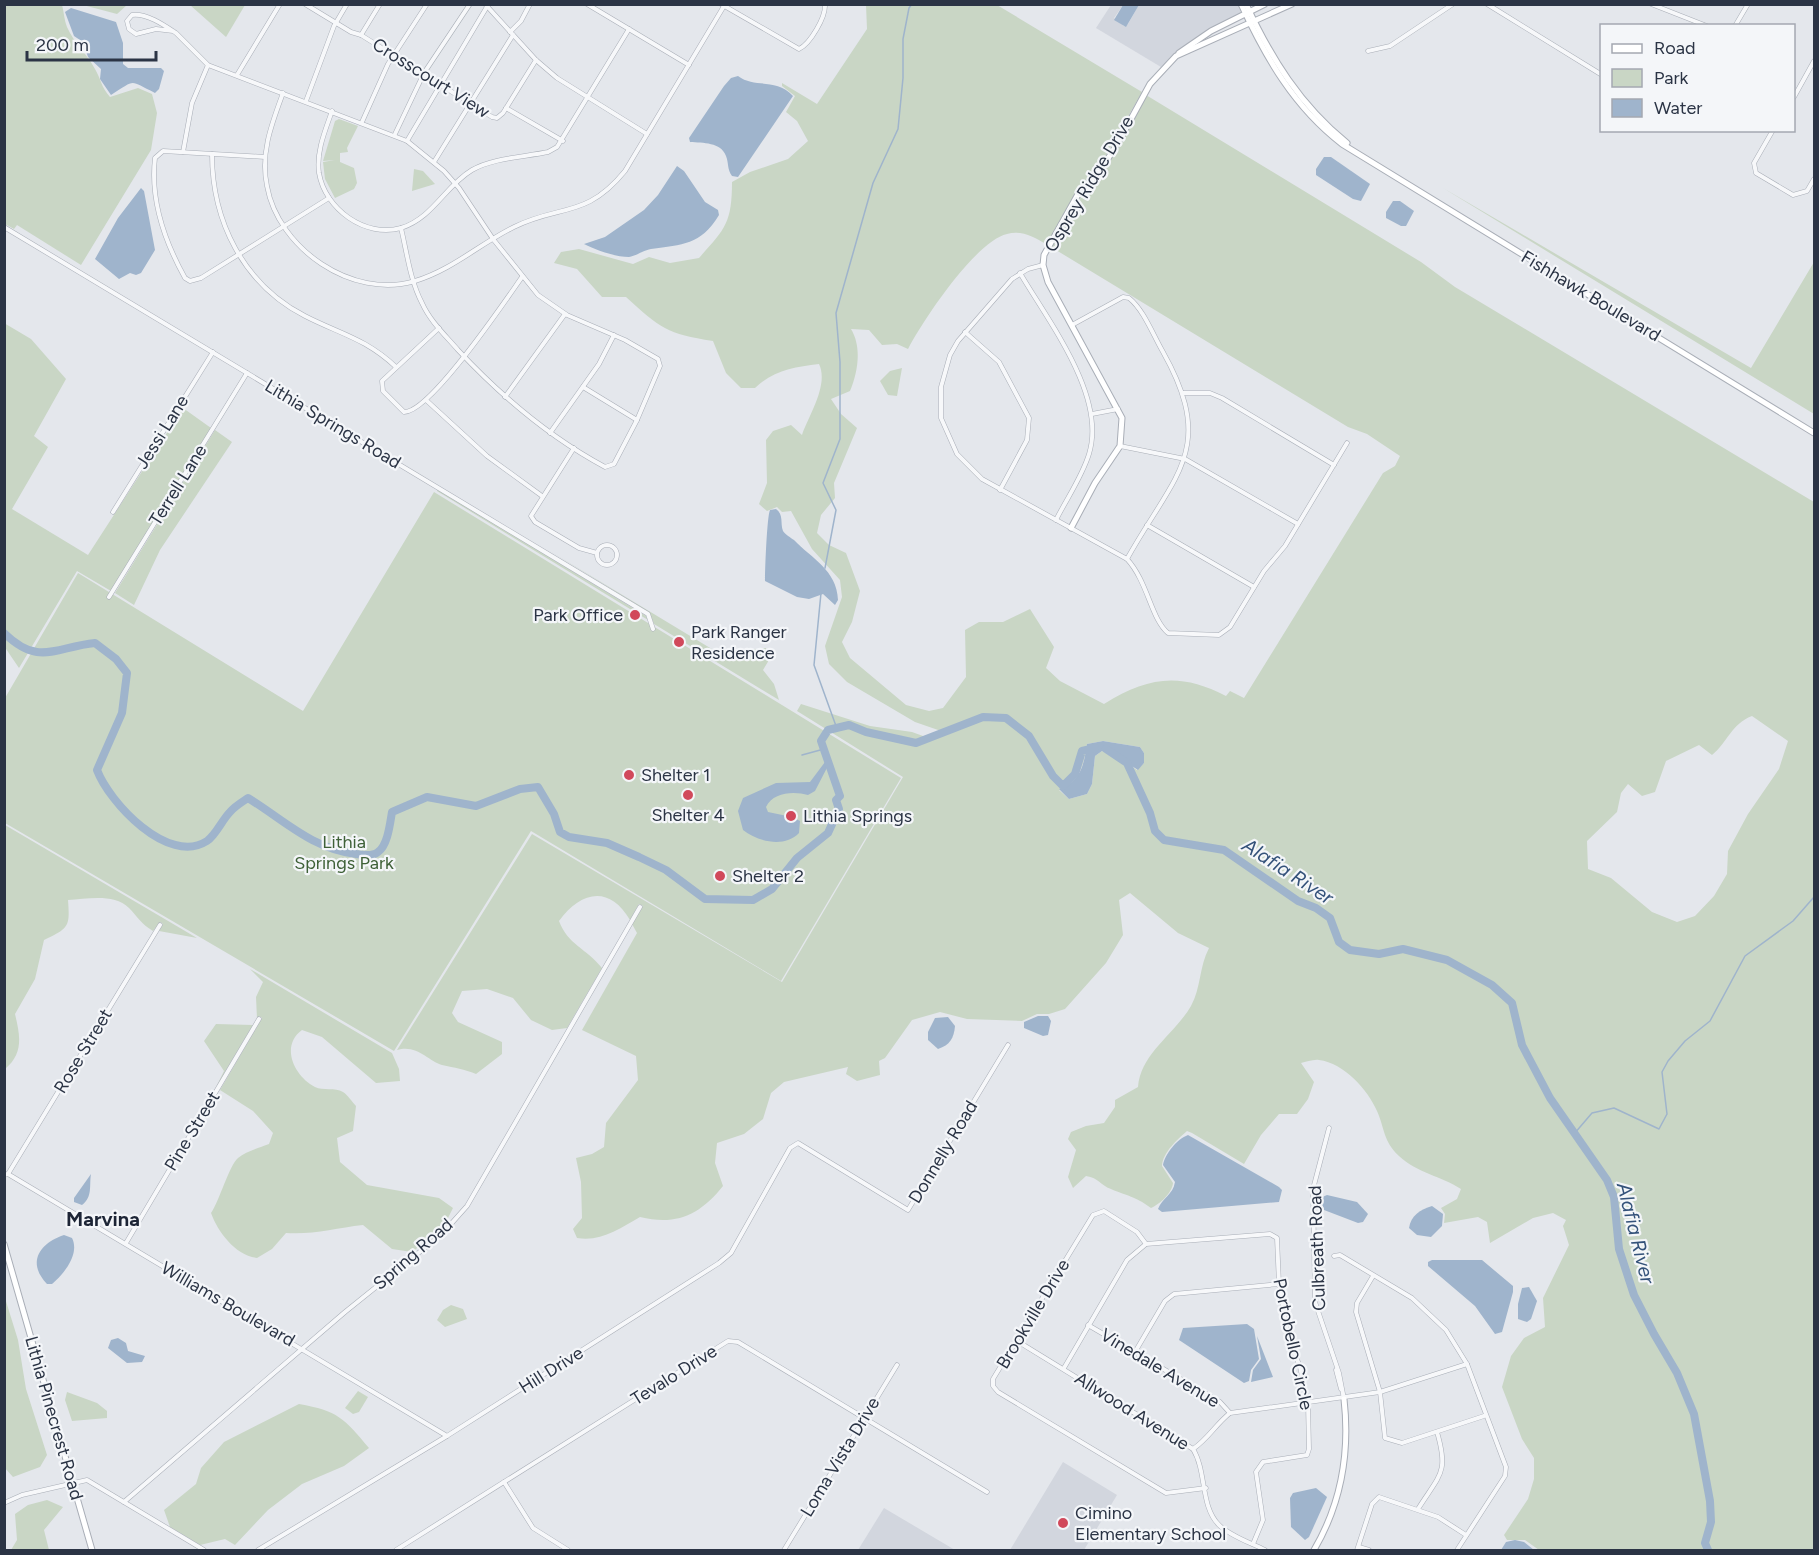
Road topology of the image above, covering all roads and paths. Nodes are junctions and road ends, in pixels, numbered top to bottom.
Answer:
1 (280, 4) edge
2 (305, 4) edge
3 (347, 4) edge
4 (380, 4) edge
5 (427, 4) edge
6 (470, 4) edge
7 (530, 4) edge
8 (587, 4) edge
9 (825, 4) edge
10 (1241, 4) edge
11 (1246, 4) edge
12 (1265, 4) edge
13 (1292, 4) edge
14 (1453, 4) edge
15 (1487, 4) edge
16 (1651, 4) edge
17 (1748, 4) edge
18 (487, 5) edge
19 (722, 5) edge
20 (1247, 13) junction
21 (335, 23) junction
22 (1252, 23) junction
23 (1702, 24) edge
24 (1736, 24) edge
25 (629, 29) junction
26 (173, 31) junction
27 (511, 34) junction
28 (361, 35) junction
29 (1368, 51) dead end
30 (394, 55) junction
31 (1176, 56) junction
32 (536, 60) junction
33 (1815, 61) edge
34 (208, 65) junction
35 (689, 65) junction
36 (424, 73) junction
37 (1600, 74) edge
38 (237, 75) junction
39 (441, 85) junction
40 (1795, 85) edge
41 (1799, 87) junction
42 (283, 93) junction
43 (1795, 95) edge
44 (588, 98) junction
45 (306, 101) junction
46 (470, 103) junction
47 (506, 108) junction
48 (332, 111) junction
49 (362, 122) junction
50 (1772, 132) edge
51 (395, 134) junction
52 (647, 134) junction
53 (407, 141) junction
54 (563, 141) junction
55 (183, 152) junction
56 (212, 154) junction
57 (266, 157) junction
58 (434, 162) junction
59 (1815, 179) edge
60 (455, 184) junction
61 (329, 198) junction
62 (284, 226) junction
63 (4, 227) edge
64 (400, 228) junction
65 (493, 239) junction
66 (238, 254) junction
67 (1043, 265) junction
68 (1020, 273) junction
69 (522, 277) junction
70 (414, 282) junction
71 (565, 314) junction
72 (1072, 326) junction
73 (439, 328) junction
74 (966, 332) junction
75 (614, 335) junction
76 (213, 352) junction
77 (464, 357) junction
78 (396, 367) junction
79 (247, 373) junction
80 (583, 387) junction
81 (1183, 393) junction
82 (504, 397) junction
83 (426, 400) junction
84 (1119, 409) junction
85 (1092, 414) junction
86 (637, 420) junction
87 (550, 433) junction
88 (1815, 433) edge
89 (1347, 442) dead end
90 (1120, 446) junction
91 (574, 448) junction
92 (1185, 459) junction
93 (1334, 465) junction
94 (1000, 490) junction
95 (542, 496) junction
96 (113, 512) dead end
97 (1056, 520) junction
98 (1298, 524) junction
99 (1146, 525) junction
100 (1071, 528) junction
101 (597, 553) junction
102 (1127, 559) junction
103 (1254, 587) junction
104 (109, 597) dead end
105 (653, 628) dead end
106 (640, 907) dead end
107 (160, 925) dead end
108 (259, 1019) dead end
109 (1008, 1045) dead end
110 (1329, 1128) dead end
111 (798, 1143) joint
112 (6, 1175) edge
113 (126, 1243) junction
114 (4, 1244) edge
115 (1146, 1244) junction
116 (1334, 1256) dead end
117 (4, 1258) edge
118 (1373, 1276) junction
119 (1279, 1284) junction
120 (15, 1286) junction
121 (1088, 1325) junction
122 (1017, 1341) junction
123 (303, 1348) junction
124 (1135, 1352) junction
125 (1467, 1364) junction
126 (897, 1365) dead end
127 (1064, 1368) junction
128 (1380, 1392) junction
129 (1344, 1399) junction
130 (1308, 1404) junction
131 (1230, 1413) junction
132 (864, 1416) junction
133 (1484, 1416) junction
134 (1437, 1432) junction
135 (447, 1436) junction
136 (1194, 1449) junction
137 (504, 1482) junction
138 (73, 1483) junction
139 (1206, 1488) junction
140 (987, 1491) dead end
141 (124, 1502) junction
142 (4, 1503) edge
143 (1418, 1509) junction
144 (1466, 1535) junction
145 (1253, 1544) junction
146 (1358, 1549) edge
147 (92, 1551) edge
148 (204, 1551) edge
149 (258, 1551) edge
150 (396, 1551) edge
151 (568, 1551) edge
152 (784, 1551) edge
153 (1265, 1551) edge
154 (1314, 1551) edge
155 (1369, 1551) edge
156 (1456, 1551) edge

1 - 38 street
2 - 21 street, Crosscourt View
3 - 21 street
4 - 28 street
5 - 30 street
6 - 36 street
7 - 27 street
8 - 25 street
9 - 19 street
10 - 20 main road, Fishhawk Boulevard
11 - 20 main road, Fishhawk Boulevard
12 - 20 main road
13 - 22 main road, Osprey Ridge Drive
14 - 29 street
15 - 37 street
16 - 23 street
17 - 24 street
18 - 27 street
18 - 39 street
19 - 35 street
20 - 22 main road, Fishhawk Boulevard
20 - 31 main road
21 - 28 street, Crosscourt View
21 - 45 street
22 - 31 main road, Osprey Ridge Drive
22 - 88 main road, Fishhawk Boulevard
25 - 35 street
25 - 44 street
26 - 26 street
26 - 34 street
27 - 32 street
27 - 46 street
28 - 30 street, Crosscourt View
30 - 36 street, Crosscourt View
30 - 49 street
31 - 67 main road, Osprey Ridge Drive
32 - 44 street
32 - 47 street, Crosscourt View
33 - 41 street
34 - 38 street
34 - 55 street
35 - 52 street
36 - 39 street, Crosscourt View
36 - 51 street
38 - 42 street
39 - 46 street, Crosscourt View
39 - 53 street
40 - 41 street
41 - 43 street
42 - 45 street
42 - 57 street
44 - 52 street
44 - 54 street
45 - 48 street
46 - 47 street, Crosscourt View
46 - 58 street
47 - 54 street
48 - 49 street
48 - 61 street
49 - 51 street
50 - 59 street
51 - 53 street
52 - 65 street
53 - 58 street
54 - 60 street
55 - 56 street
55 - 66 street
56 - 57 street
56 - 66 street
57 - 62 street
58 - 60 street
60 - 64 street
60 - 65 street
61 - 62 street
61 - 64 street
62 - 66 street
62 - 70 street
63 - 76 street, Lithia Springs Road
64 - 70 street
65 - 69 street
65 - 70 street
66 - 78 street
67 - 68 street
67 - 72 main road, Osprey Ridge Drive
68 - 74 street
68 - 85 street
69 - 71 street
69 - 77 street
70 - 73 street
71 - 75 street
71 - 82 street
72 - 81 street
72 - 84 main road, Osprey Ridge Drive
73 - 77 street
73 - 78 street
74 - 94 street
74 - 94 street
75 - 80 street
75 - 86 street
76 - 79 street, Lithia Springs Road
76 - 96 street, Jessi Lane
77 - 82 street
77 - 83 street
78 - 83 street
79 - 104 street, Terrell Lane
79 - 105 street, Lithia Springs Road
80 - 86 street
80 - 87 street
81 - 92 street
81 - 93 street
82 - 87 street
83 - 95 street
84 - 85 street
84 - 90 main road, Osprey Ridge Drive
85 - 97 street
86 - 91 street
87 - 91 street
89 - 93 street
90 - 92 street
90 - 100 main road
91 - 95 street
92 - 98 street
92 - 99 street
93 - 98 street
94 - 97 street
95 - 101 street
97 - 100 street
98 - 103 street
99 - 102 street
99 - 103 street
100 - 102 street
101 - 101 street
102 - 103 street
106 - 123 street, Spring Road
107 - 112 street, Rose Street
108 - 113 street, Pine Street
109 - 111 street, Donnelly Road
110 - 129 street, Culbreath Road
111 - 135 street, Hill Drive
112 - 113 street, Williams Boulevard
113 - 123 street, Williams Boulevard
114 - 120 main road, Lithia Pinecrest Road
115 - 119 street, Portobello Circle
115 - 121 street
115 - 122 street, Brookville Drive
116 - 118 street
117 - 120 main road, Lithia Pinecrest Road
118 - 125 street
118 - 128 street
119 - 124 street
119 - 130 street, Portobello Circle
120 - 138 main road, Lithia Pinecrest Road
121 - 124 street, Vinedale Avenue
121 - 127 street
122 - 127 street, Allwood Avenue
122 - 139 street, Brookville Drive
123 - 135 street, Williams Boulevard
123 - 141 street, Spring Road
124 - 131 street, Vinedale Avenue
125 - 128 street
125 - 133 street
126 - 132 street, Loma Vista Drive
127 - 136 street, Allwood Avenue
128 - 129 street
128 - 134 street
129 - 130 street
129 - 154 main road, Culbreath Road
130 - 131 street
130 - 145 street, Portobello Circle
131 - 136 street
132 - 137 street, Tevalo Drive
132 - 140 street, Tevalo Drive
132 - 152 street, Loma Vista Drive
133 - 134 street
133 - 144 street
134 - 143 street
135 - 149 street, Hill Drive
136 - 139 street, Allwood Avenue
137 - 150 street, Tevalo Drive
137 - 151 street
138 - 141 street
138 - 142 street
138 - 147 main road, Lithia Pinecrest Road
139 - 145 street, Allwood Avenue
141 - 148 street
143 - 144 street
143 - 146 street
144 - 156 street
145 - 153 street, Allwood Avenue
146 - 155 street

